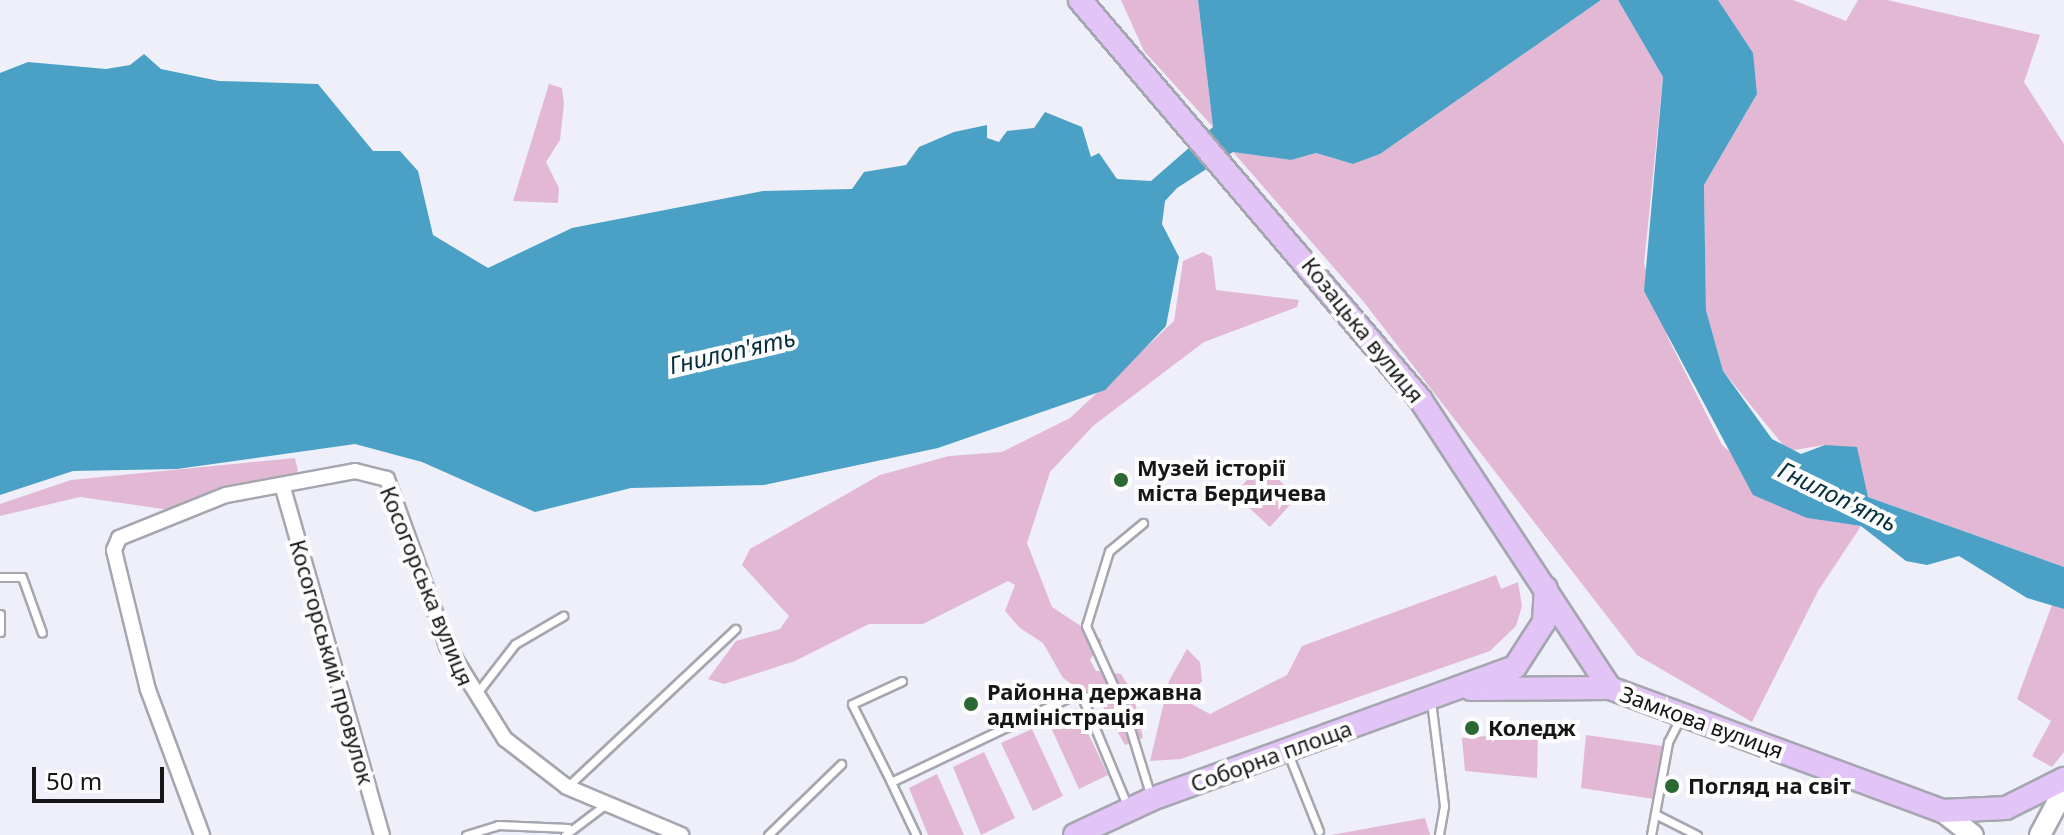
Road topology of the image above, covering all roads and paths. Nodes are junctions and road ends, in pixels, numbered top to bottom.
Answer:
1 (1068, 0) edge
2 (1085, 10) edge
3 (283, 488) junction
4 (1143, 523) dead end
5 (0, 577) edge
6 (1546, 588) junction
7 (0, 614) edge
8 (563, 616) dead end
9 (735, 629) dead end
10 (0, 632) edge
11 (42, 633) dead end
12 (902, 681) dead end
13 (1610, 688) junction
14 (1471, 689) junction
15 (473, 698) junction
16 (1431, 701) junction
17 (1682, 714) junction
18 (1286, 748) junction
19 (841, 764) dead end
20 (2064, 779) edge
21 (891, 782) junction
22 (567, 787) junction
23 (2064, 790) edge
24 (1152, 799) junction
25 (606, 804) junction
26 (1129, 809) junction
27 (1942, 811) junction
28 (1655, 814) junction
29 (567, 831) edge
30 (1319, 831) dead end
31 (202, 835) edge
32 (382, 835) edge
33 (466, 835) edge
34 (681, 835) edge
35 (768, 835) edge
36 (916, 835) edge
37 (1075, 835) edge
38 (1439, 835) edge
39 (1651, 835) edge
40 (1697, 835) edge
41 (1973, 835) edge
42 (2040, 835) edge

1 - 2 main road
2 - 6 main road, Козацька вулиця
3 - 15 street, Косогорська вулиця
3 - 31 street, Косогорська вулиця
3 - 32 street, Косогорський провулок
4 - 24 lane
5 - 11 lane
6 - 13 main road, Козацька вулиця
6 - 14 main road, Соборна площа
7 - 10 lane
8 - 15 lane
9 - 22 lane
12 - 21 lane
13 - 14 main road, Соборна площа
13 - 17 main road, Замкова вулиця
14 - 16 main road, Соборна площа
15 - 22 street, Косогорська вулиця
16 - 18 main road, Соборна площа
16 - 38 lane
17 - 27 main road, Замкова вулиця
17 - 28 lane
18 - 24 main road, Соборна площа
18 - 30 lane
19 - 35 lane
20 - 27 main road, Замкова вулиця
21 - 26 lane
21 - 36 lane
22 - 25 street, Косогорська вулиця
23 - 42 main road
24 - 26 main road, Соборна площа
25 - 29 lane
25 - 34 street, Косогорська вулиця
26 - 37 main road, Соборна площа
27 - 41 main road
28 - 39 lane
28 - 40 lane
29 - 33 lane

